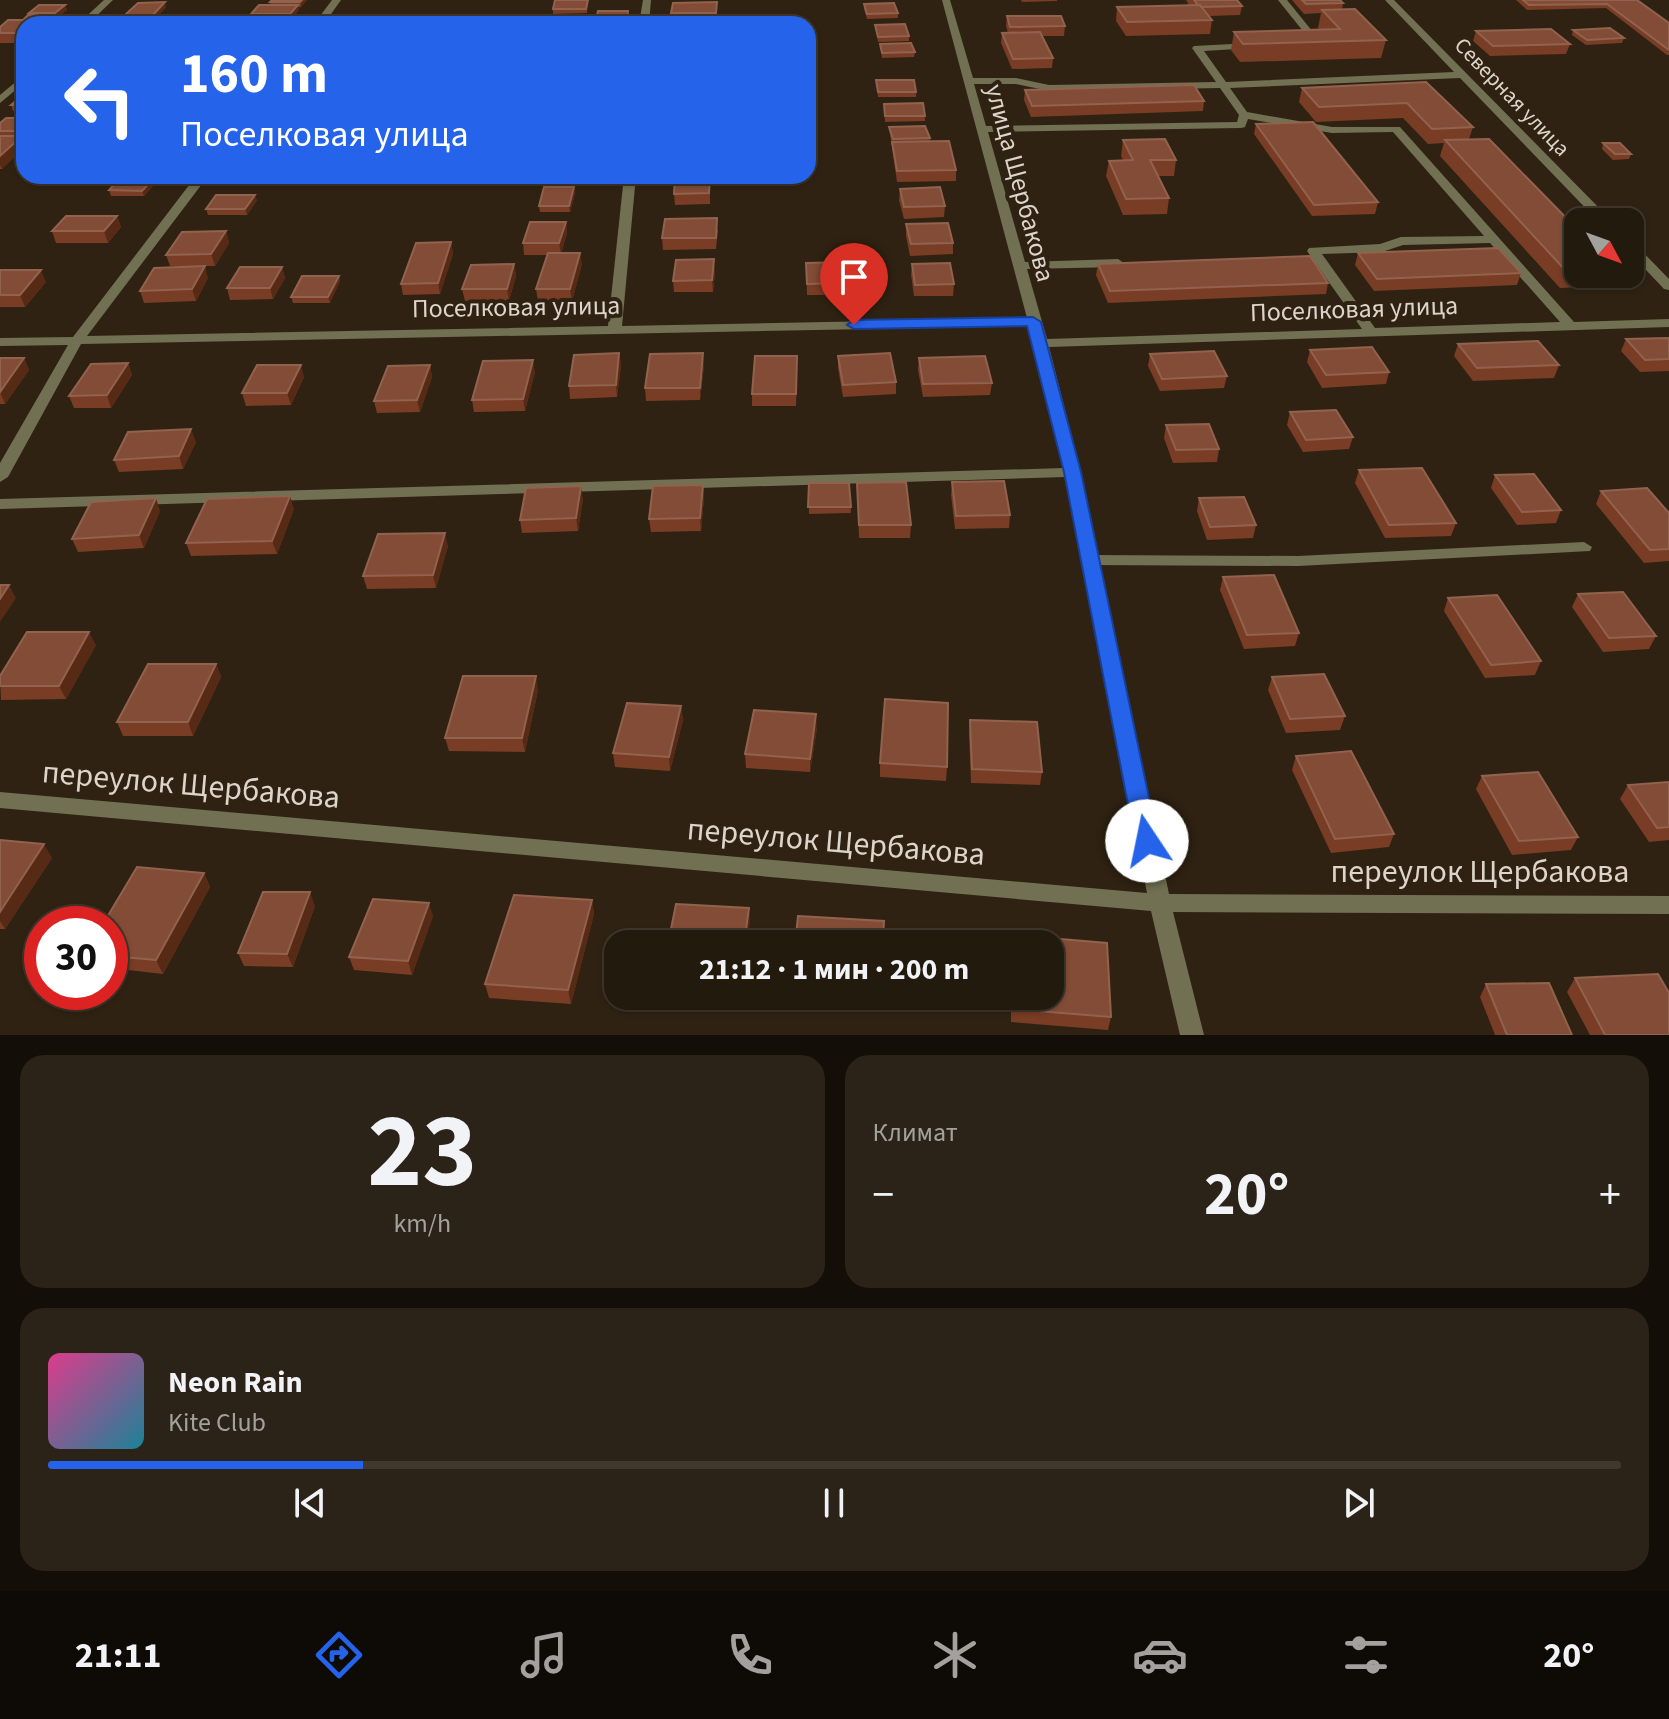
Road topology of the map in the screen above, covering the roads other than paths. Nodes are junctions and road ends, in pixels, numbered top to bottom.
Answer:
1 (109, 0) edge
2 (946, 0) edge
3 (1282, 0) edge
4 (1389, 0) edge
5 (92, 16) edge
6 (1304, 44) edge
7 (1258, 46) edge
8 (1462, 75) junction
9 (968, 81) junction
10 (16, 85) edge
11 (1225, 85) junction
12 (0, 100) edge
13 (1244, 115) junction
14 (981, 129) junction
15 (196, 184) edge
16 (629, 184) edge
17 (1592, 208) edge
18 (1493, 239) junction
19 (1644, 260) edge
20 (1126, 263) edge
21 (1018, 266) junction
22 (1669, 286) edge
23 (1033, 322) junction
24 (1669, 323) edge
25 (1570, 326) junction
26 (615, 328) junction
27 (1371, 332) junction
28 (77, 340) junction
29 (0, 342) edge
30 (1041, 343) junction
31 (1073, 472) junction
32 (0, 477) edge
33 (0, 504) edge
34 (1584, 547) dead end
35 (1090, 560) junction
36 (0, 800) edge
37 (1160, 903) junction
38 (1669, 905) edge
39 (1192, 1035) edge

1 - 5 street
2 - 9 street, улица Щербакова
3 - 6 street
4 - 8 street, Северная улица
7 - 11 street
8 - 11 street
8 - 17 street, Северная улица
9 - 11 street
9 - 14 street, улица Щербакова
10 - 12 street
11 - 13 street
13 - 14 street
13 - 18 street
14 - 21 street, улица Щербакова
15 - 28 street
16 - 26 street
18 - 25 street
18 - 27 street
19 - 22 street
20 - 21 street
21 - 23 street, улица Щербакова
23 - 26 street, Поселковая улица
23 - 30 street, улица Щербакова
24 - 25 street, Поселковая улица
25 - 27 street, Поселковая улица
26 - 28 street, Поселковая улица
27 - 30 street, Поселковая улица
28 - 29 street, Поселковая улица
28 - 32 street
30 - 31 street, улица Щербакова
31 - 33 street
31 - 35 street, улица Щербакова
34 - 35 street
35 - 37 street, улица Щербакова
36 - 37 street, переулок Щербакова
37 - 38 street, переулок Щербакова
37 - 39 street, улица Щербакова

